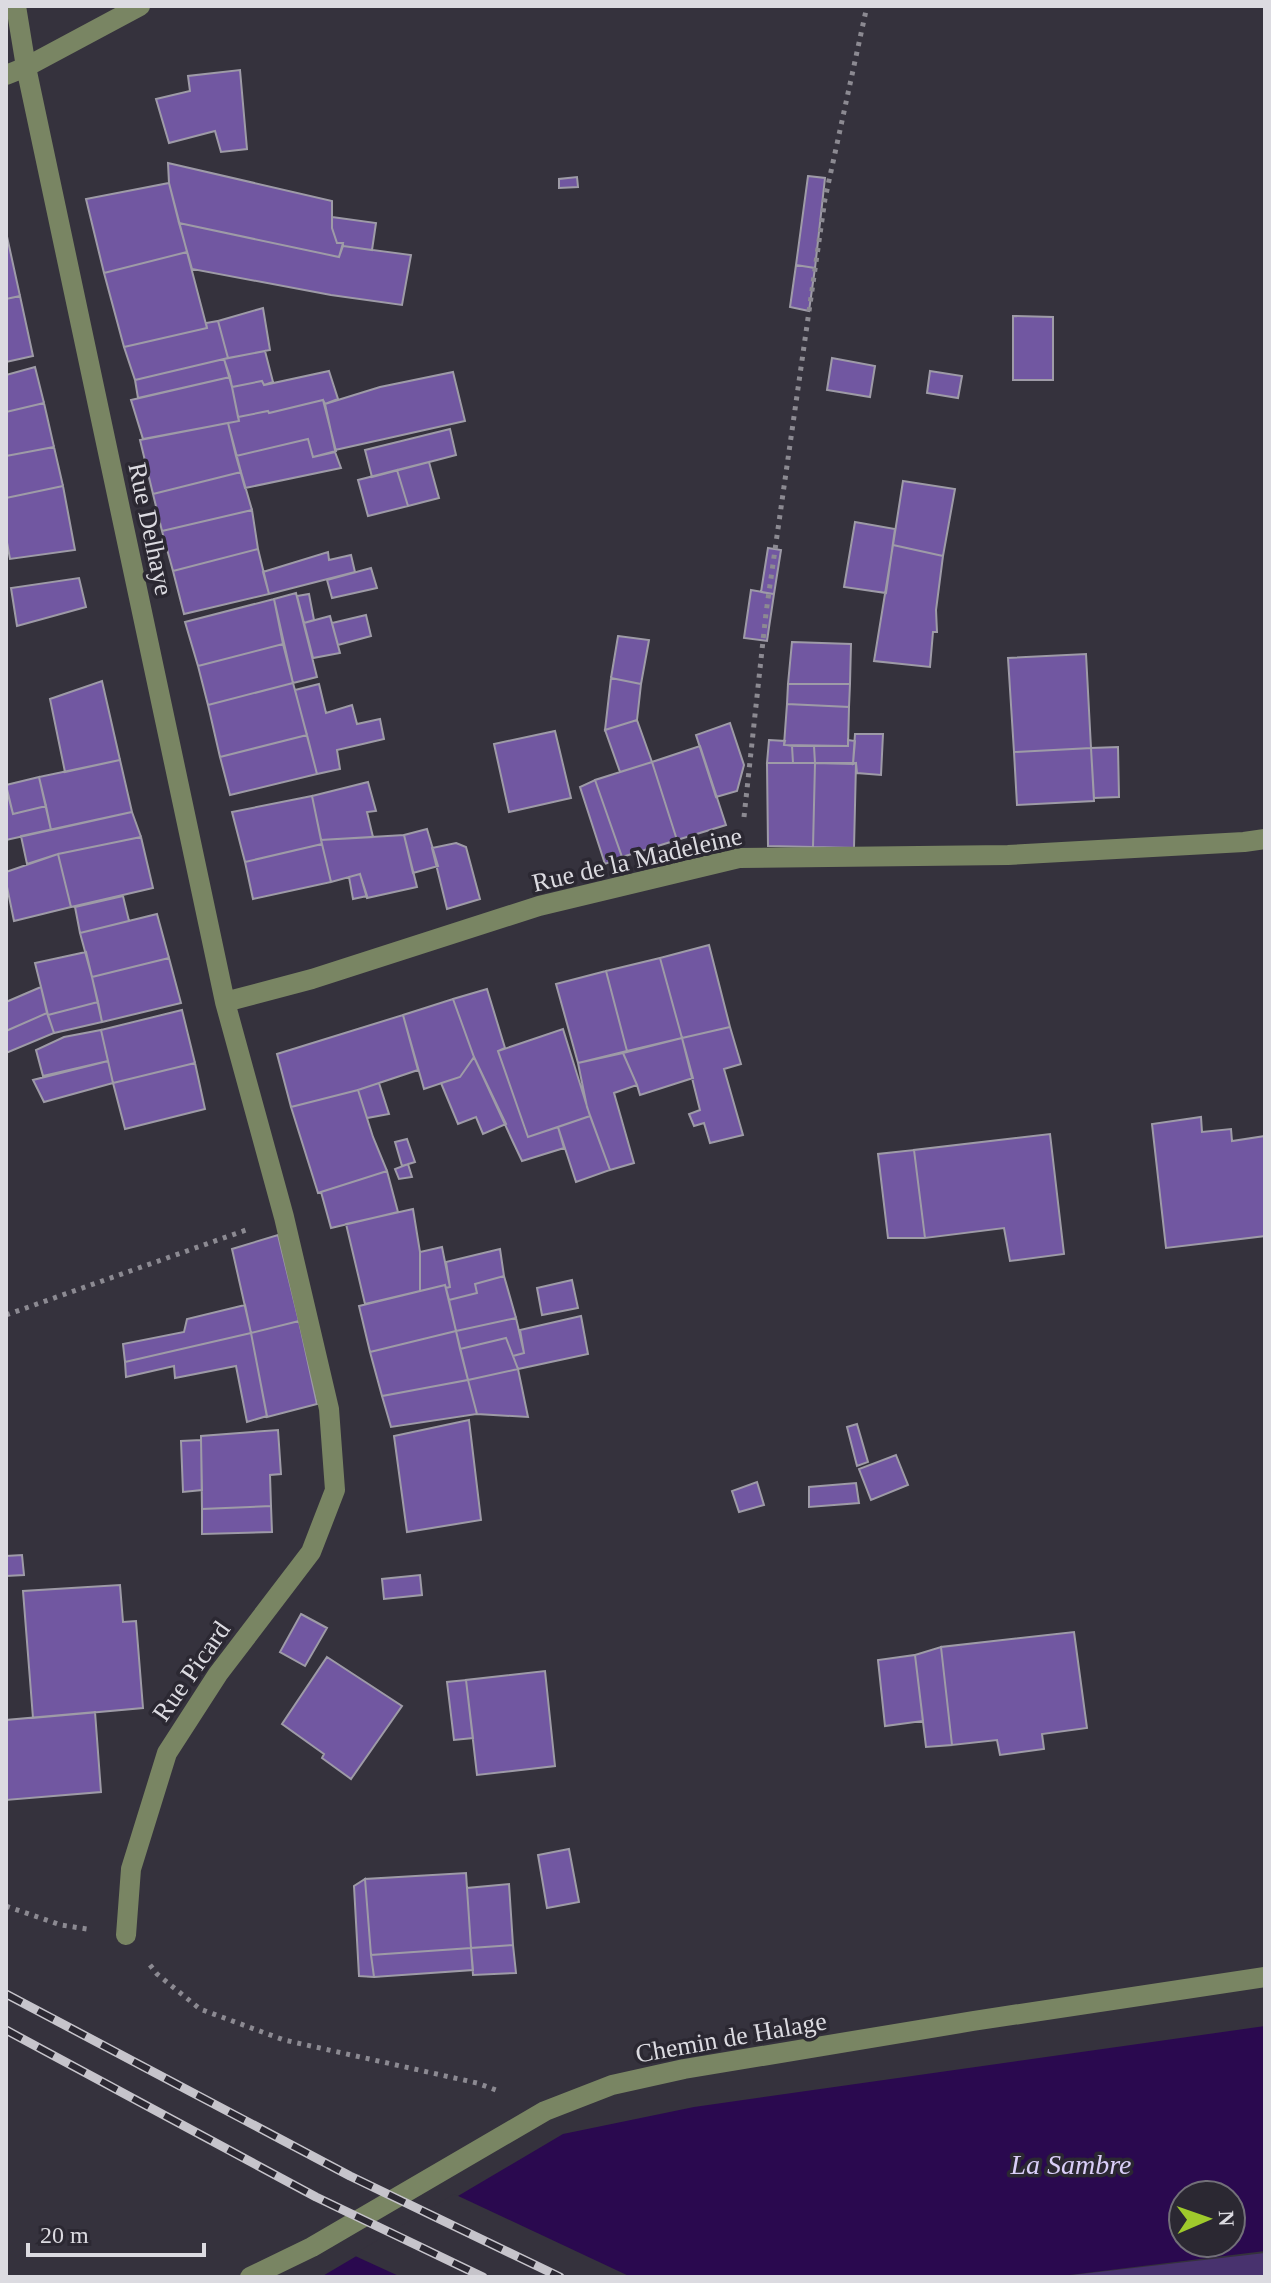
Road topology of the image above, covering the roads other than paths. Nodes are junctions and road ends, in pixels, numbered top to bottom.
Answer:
1 (16, 6) edge
2 (140, 6) edge
3 (26, 67) junction
4 (6, 75) edge
5 (1265, 839) edge
6 (225, 1002) junction
7 (126, 1935) road end
8 (1265, 1977) edge
9 (250, 2277) edge

1 - 3 street, Rue Delhaye
2 - 3 street
3 - 4 street
3 - 6 street, Rue Delhaye
5 - 6 street, Rue de la Madeleine
6 - 7 street, Rue Picard
8 - 9 street, Chemin de Halage

